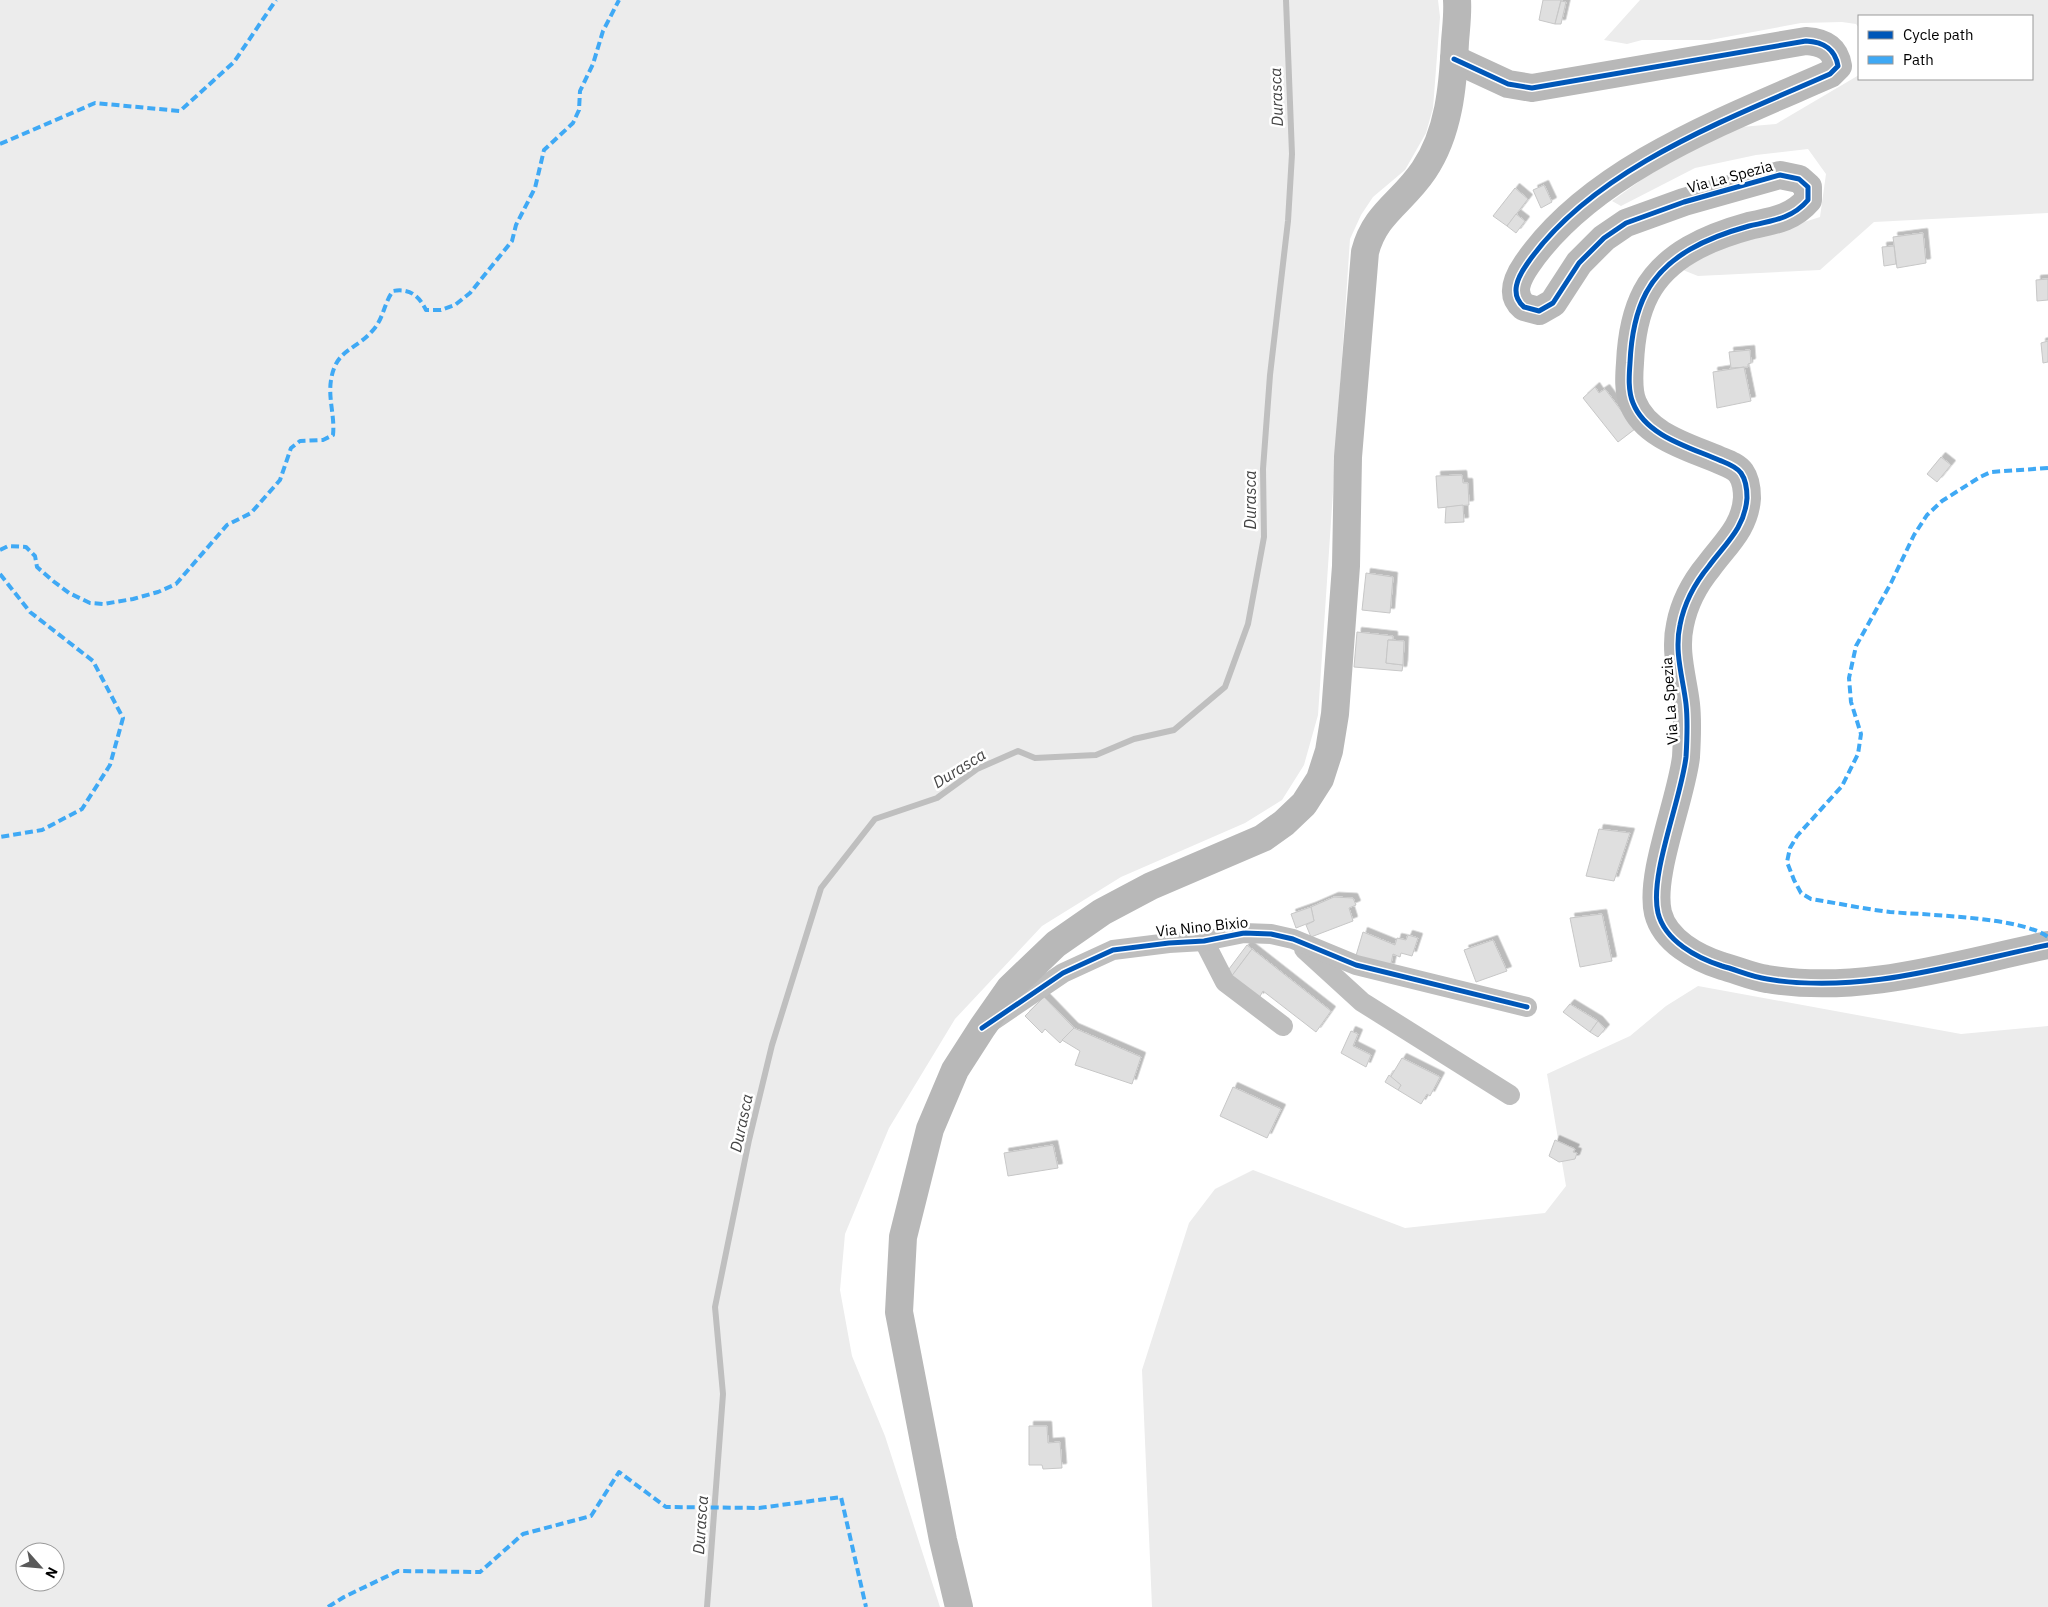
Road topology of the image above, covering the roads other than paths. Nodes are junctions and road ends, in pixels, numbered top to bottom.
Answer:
1 (1456, 0) edge
2 (1454, 59) junction
3 (1293, 939) junction
4 (1204, 941) junction
5 (2048, 945) edge
6 (1426, 967) dead end
7 (1460, 992) junction
8 (1527, 1007) dead end
9 (1283, 1026) dead end
10 (982, 1028) junction
11 (1510, 1095) dead end
12 (959, 1607) edge

1 - 2 street
2 - 5 street, Via La Spezia
2 - 10 street
3 - 4 street, Via Nino Bixio
3 - 7 street, Via Nino Bixio
3 - 11 street
4 - 9 street
4 - 10 street, Via Nino Bixio
6 - 7 street, Via Nino Bixio
7 - 8 street, Via Nino Bixio
10 - 12 street

